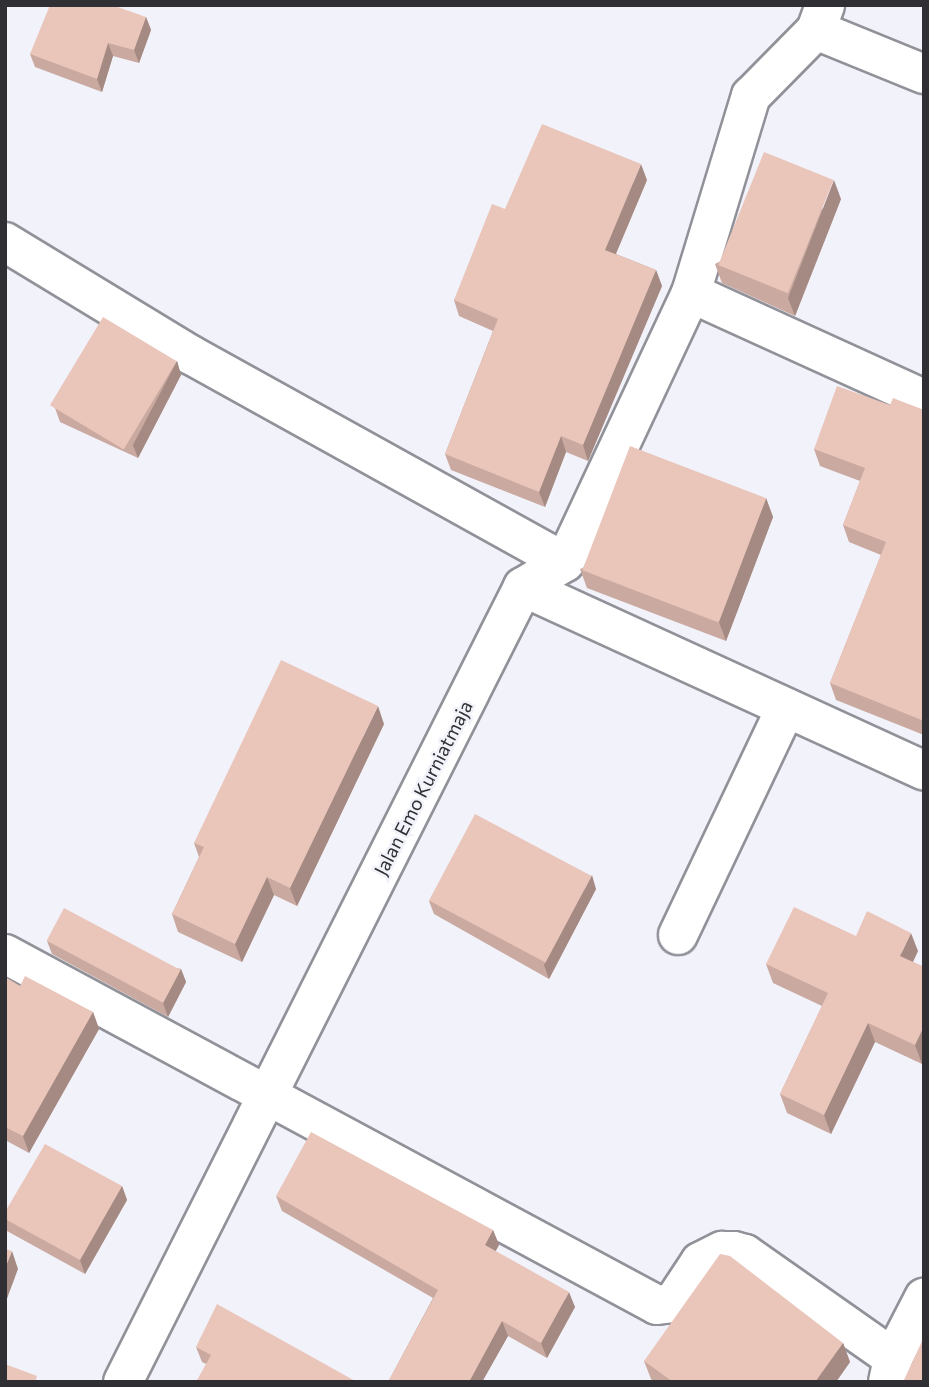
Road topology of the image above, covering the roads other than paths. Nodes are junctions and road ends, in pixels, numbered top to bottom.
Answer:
1 (820, 18) edge
2 (924, 74) edge
3 (5, 242) edge
4 (691, 293) junction
5 (924, 399) edge
6 (565, 562) junction
7 (523, 587) junction
8 (786, 708) junction
9 (924, 771) edge
10 (678, 935) dead end
11 (5, 954) edge
12 (269, 1093) junction
13 (924, 1298) edge
14 (890, 1370) edge
15 (122, 1382) edge

1 - 2 street
1 - 4 street
3 - 6 street
4 - 5 street
4 - 6 street
6 - 7 street
7 - 8 street
7 - 12 street, Jalan Emo Kurniatmaja
8 - 9 street
8 - 10 street
11 - 12 street
12 - 14 street
12 - 15 street, Jalan Emo Kurniatmaja
13 - 14 street

